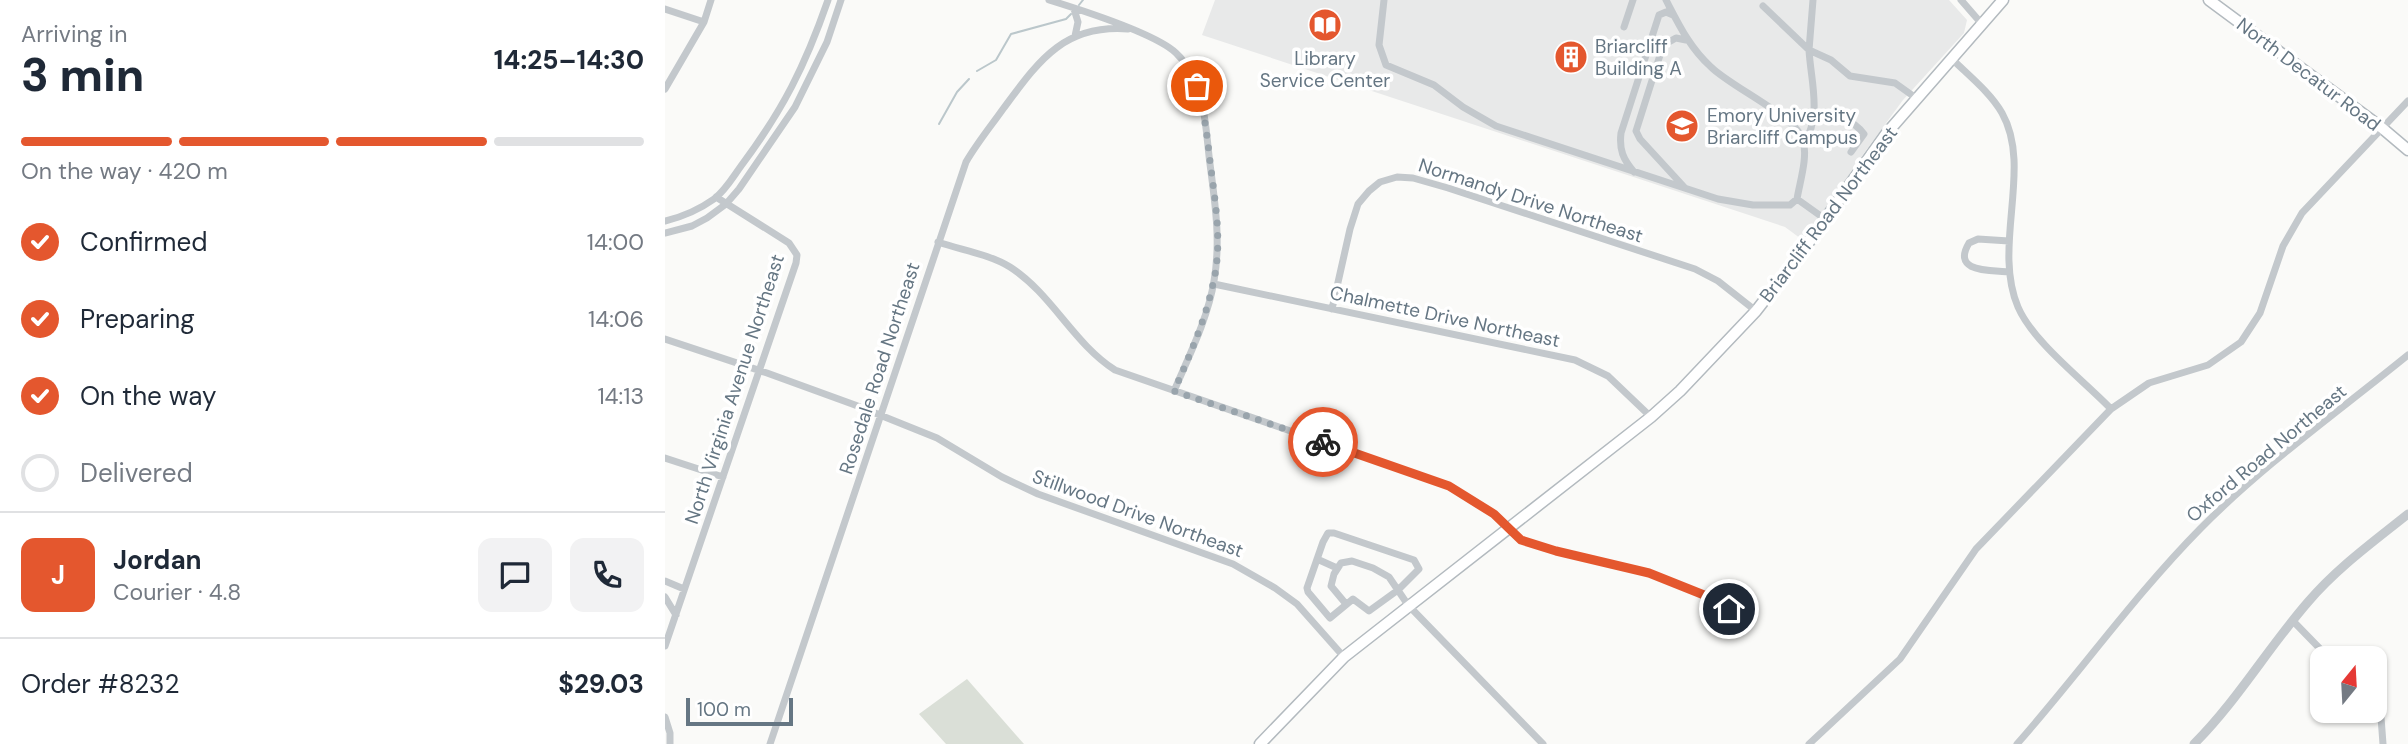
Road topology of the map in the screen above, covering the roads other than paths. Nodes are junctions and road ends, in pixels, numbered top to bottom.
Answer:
1 (711, 0) edge
2 (828, 0) edge
3 (841, 0) edge
4 (1384, 0) edge
5 (1633, 0) edge
6 (1664, 0) edge
7 (1813, 0) edge
8 (1961, 0) edge
9 (2003, 0) edge
10 (2209, 0) edge
11 (1054, 1) edge
12 (1763, 6) dead end
13 (665, 9) edge
14 (1074, 9) junction
15 (1659, 15) junction
16 (1674, 15) junction
17 (704, 22) junction
18 (1981, 23) junction
19 (1624, 27) dead end
20 (1128, 29) junction
21 (1075, 36) junction
22 (1686, 40) junction
23 (1809, 50) junction
24 (1951, 58) junction
25 (665, 89) edge
26 (1916, 98) junction
27 (786, 99) junction
28 (2408, 101) edge
29 (796, 105) junction
30 (1815, 115) junction
31 (1790, 121) junction
32 (2382, 128) junction
33 (1804, 145) junction
34 (2408, 150) edge
35 (1851, 152) dead end
36 (1634, 172) junction
37 (1685, 188) junction
38 (716, 197) junction
39 (1797, 199) junction
40 (726, 204) junction
41 (1825, 219) junction
42 (665, 221) edge
43 (665, 233) edge
44 (2009, 241) junction
45 (938, 242) junction
46 (2008, 272) junction
47 (1214, 284) junction
48 (1332, 309) junction
49 (1756, 311) junction
50 (665, 339) edge
51 (2408, 355) edge
52 (759, 370) junction
53 (1174, 391) junction
54 (2111, 409) junction
55 (880, 416) junction
56 (1651, 417) junction
57 (665, 458) edge
58 (723, 477) junction
59 (2408, 514) edge
60 (1509, 527) junction
61 (1317, 559) junction
62 (1337, 568) junction
63 (665, 581) edge
64 (684, 589) junction
65 (1398, 590) junction
66 (1704, 595) dead end
67 (665, 597) edge
68 (1346, 604) junction
69 (1318, 605) junction
70 (1408, 606) junction
71 (1308, 614) junction
72 (675, 615) junction
73 (2293, 621) junction
74 (665, 646) edge
75 (2317, 646) edge
76 (1344, 657) junction
77 (665, 717) edge
78 (2381, 723) edge
79 (670, 744) edge
80 (770, 744) edge
81 (1260, 744) edge
82 (1543, 744) edge
83 (1809, 744) edge
84 (2017, 744) edge
85 (2194, 744) edge
86 (2383, 744) edge

1 - 17 street
2 - 27 street
3 - 29 street
4 - 36 street
5 - 19 street
6 - 15 street
6 - 16 street
7 - 23 street
8 - 18 street
9 - 18 main road, Briarcliff Road Northeast
10 - 32 main road, North Decatur Road
11 - 14 street
12 - 23 street
13 - 17 street
14 - 20 street
14 - 21 street
15 - 16 street
15 - 36 street
16 - 22 street
17 - 25 street
18 - 24 main road, Briarcliff Road Northeast
20 - 21 street, Rosedale Road Northeast
20 - 47 street
21 - 45 street, Rosedale Road Northeast
22 - 31 street
22 - 37 street
23 - 26 street
23 - 30 street
24 - 26 main road, Briarcliff Road Northeast
24 - 44 street
26 - 41 main road, Briarcliff Road Northeast
27 - 29 street
27 - 38 street
28 - 32 street
29 - 40 street
30 - 31 street
30 - 33 street
30 - 35 street
31 - 33 street
32 - 34 main road, North Decatur Road
32 - 54 street
33 - 39 street
36 - 37 street
37 - 39 street
38 - 40 street, North Virginia Avenue Northeast
38 - 42 street
39 - 41 street
40 - 43 street
40 - 52 street, North Virginia Avenue Northeast
41 - 49 main road, Briarcliff Road Northeast
44 - 46 street
44 - 46 street
45 - 53 street
45 - 55 street, Rosedale Road Northeast
46 - 54 street
47 - 48 street, Chalmette Drive Northeast
47 - 53 street
48 - 49 street, Normandy Drive Northeast
48 - 56 street, Chalmette Drive Northeast
49 - 56 main road, Briarcliff Road Northeast
50 - 52 street, Stillwood Drive Northeast
51 - 84 street, Oxford Road Northeast
52 - 55 street, Stillwood Drive Northeast
52 - 58 street, North Virginia Avenue Northeast
53 - 60 street
54 - 83 street
55 - 71 street, Stillwood Drive Northeast
55 - 80 street, Rosedale Road Northeast
56 - 60 main road, Briarcliff Road Northeast
57 - 58 street
58 - 64 street, North Virginia Avenue Northeast
59 - 73 street
60 - 66 street
60 - 70 main road, Briarcliff Road Northeast
61 - 62 street
61 - 65 street
61 - 69 street
62 - 65 street
62 - 68 street
63 - 64 street
64 - 72 street, North Virginia Avenue Northeast
65 - 68 street
65 - 70 street
67 - 72 street
68 - 69 street
69 - 71 street
70 - 76 main road, Briarcliff Road Northeast
70 - 82 street
71 - 76 street, Stillwood Drive Northeast
72 - 74 street, North Virginia Avenue Northeast
73 - 75 street
73 - 85 street
76 - 81 main road, Briarcliff Road Northeast
77 - 79 street
78 - 86 street

